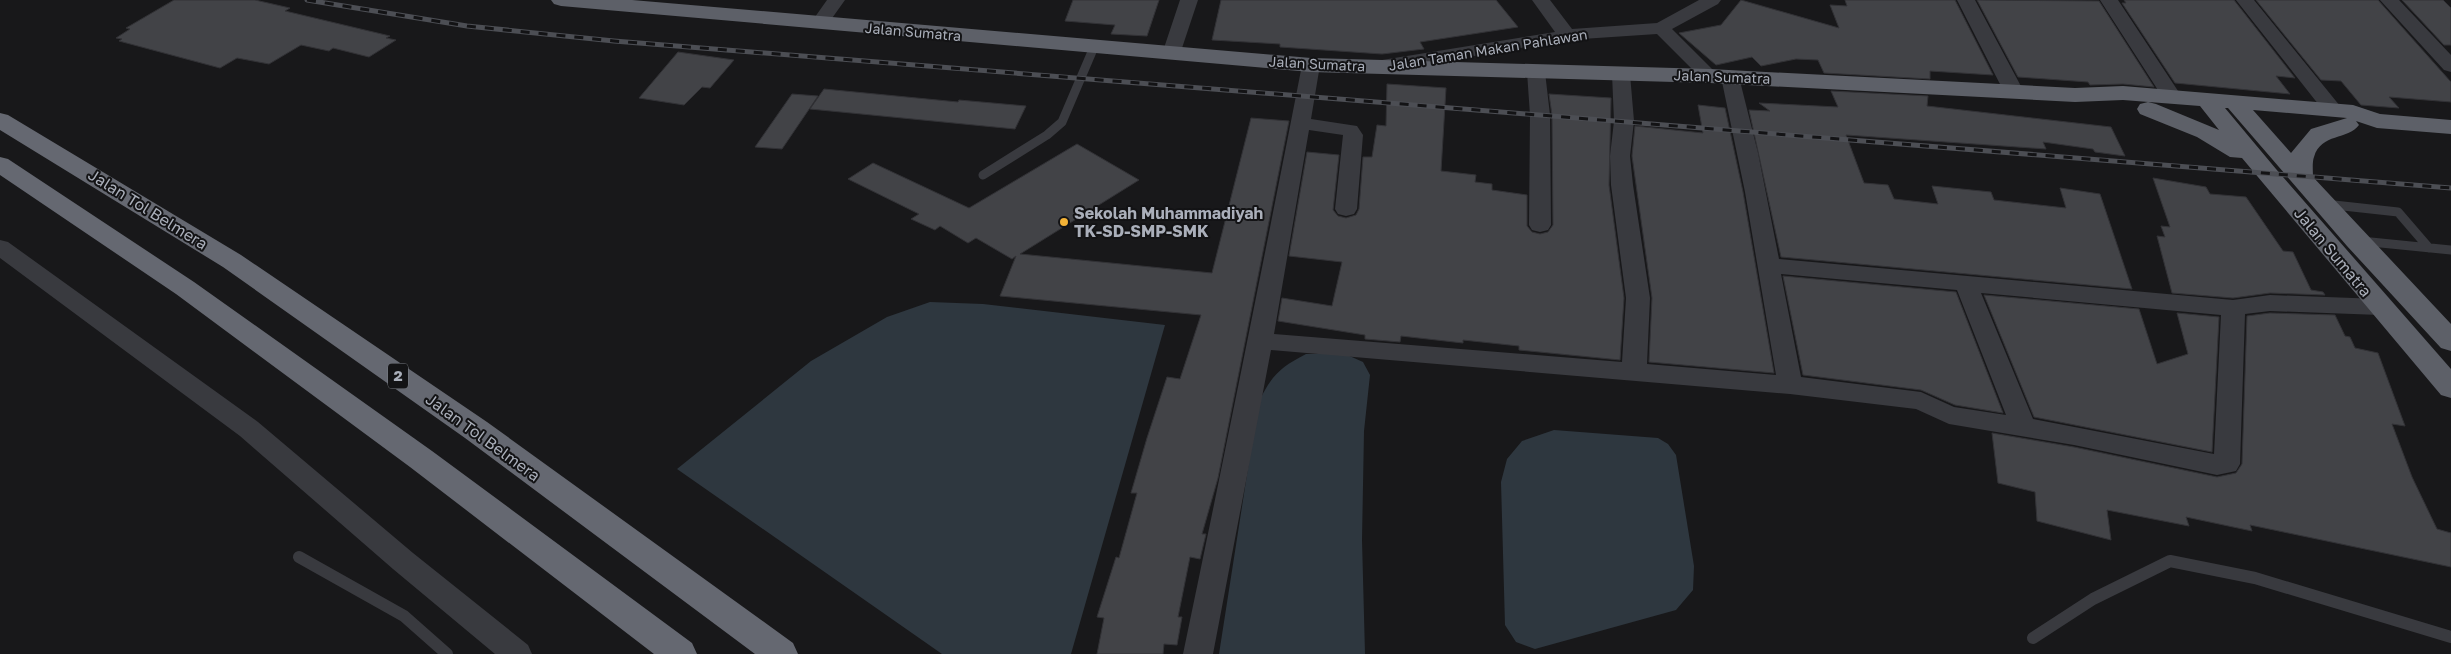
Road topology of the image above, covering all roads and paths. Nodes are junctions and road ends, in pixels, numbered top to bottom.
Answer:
1 (561, 0) edge
2 (836, 0) edge
3 (1189, 0) edge
4 (1541, 0) edge
5 (1712, 0) edge
6 (1966, 0) edge
7 (2109, 0) edge
8 (2245, 0) edge
9 (2389, 0) edge
10 (819, 24) junction
11 (1661, 28) junction
12 (1567, 35) junction
13 (1094, 47) junction
14 (1171, 54) junction
15 (1311, 65) junction
16 (2451, 66) edge
17 (1377, 67) junction
18 (1536, 72) junction
19 (1621, 74) junction
20 (1720, 76) junction
21 (2012, 90) junction
22 (2075, 95) junction
23 (2172, 97) junction
24 (2226, 108) junction
25 (2148, 109) junction
26 (2340, 118) junction
27 (0, 120) edge
28 (1299, 123) junction
29 (2451, 127) edge
30 (0, 164) edge
31 (2267, 174) junction
32 (983, 175) dead end
33 (2301, 177) junction
34 (2324, 204) junction
35 (1346, 209) dead end
36 (1540, 225) dead end
37 (2356, 240) junction
38 (0, 247) edge
39 (2428, 248) junction
40 (2451, 250) edge
41 (1770, 266) junction
42 (1965, 283) junction
43 (2380, 307) junction
44 (2233, 308) junction
45 (2451, 340) edge
46 (1261, 341) junction
47 (1634, 371) junction
48 (1790, 385) junction
49 (2451, 388) edge
50 (2024, 427) junction
51 (299, 557) dead end
52 (2451, 637) edge
53 (2033, 638) dead end
54 (447, 654) edge
55 (517, 654) edge
56 (680, 654) edge
57 (781, 654) edge
58 (1198, 654) edge

1 - 10 highway, Jalan Sumatra
2 - 10 street
3 - 14 street
4 - 12 street
5 - 11 street, Jalan Taman Makan Pahlawan
6 - 21 street
7 - 23 street
8 - 26 street
9 - 16 street
10 - 13 highway, Jalan Sumatra
11 - 12 street, Jalan Taman Makan Pahlawan
11 - 20 street
12 - 17 street, Jalan Taman Makan Pahlawan
13 - 14 highway, Jalan Sumatra
13 - 32 lane
14 - 15 highway, Jalan Sumatra
15 - 17 highway, Jalan Sumatra
15 - 28 street
17 - 18 highway, Jalan Sumatra
18 - 19 highway, Jalan Sumatra
18 - 36 street
19 - 20 highway, Jalan Sumatra
19 - 47 street
20 - 21 highway, Jalan Sumatra
20 - 41 street
21 - 22 highway, Jalan Sumatra
22 - 23 highway, Jalan Sumatra
22 - 25 highway, Jalan Sumatra
23 - 24 highway, Jalan Sumatra
24 - 25 highway, Jalan Sumatra
24 - 26 highway, Jalan Sumatra
24 - 31 highway, Jalan Sumatra
24 - 33 highway, Jalan Sumatra
25 - 31 highway
26 - 29 highway, Jalan Sumatra
26 - 33 highway
27 - 57 highway, Jalan Tol Belmera / 2
28 - 35 street
28 - 46 street
30 - 56 highway
31 - 43 highway, Jalan Sumatra
33 - 34 highway, Jalan Sumatra
34 - 37 highway, Jalan Sumatra
34 - 39 lane
37 - 39 lane
37 - 45 highway, Jalan Sumatra
38 - 55 street
39 - 40 lane
41 - 42 street
41 - 48 street
42 - 44 street
42 - 50 street
43 - 44 street
43 - 49 highway, Jalan Sumatra
44 - 50 street
46 - 47 street
46 - 58 street
47 - 48 street
48 - 50 street
51 - 54 lane
52 - 53 lane

